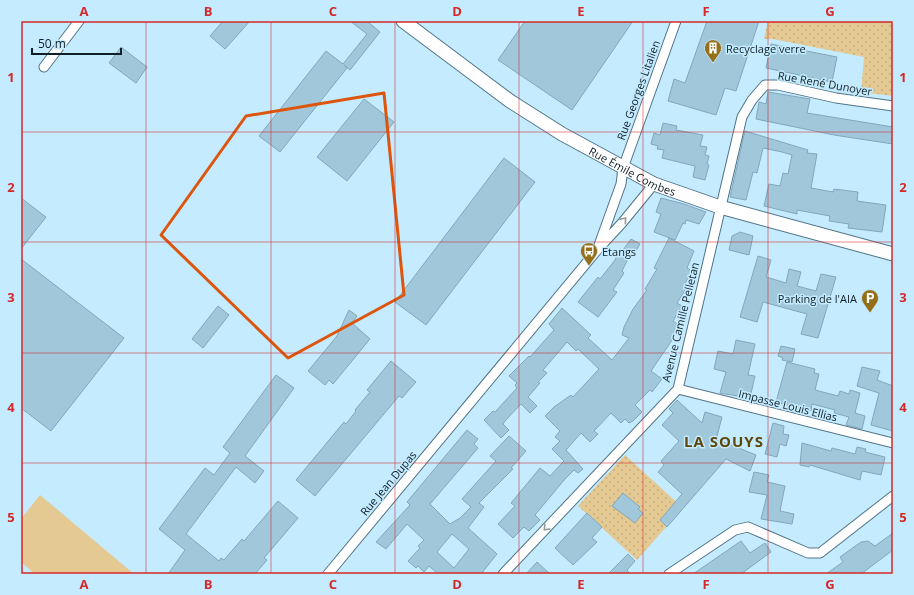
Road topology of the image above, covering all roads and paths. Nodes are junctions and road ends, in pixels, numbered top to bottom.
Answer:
1 (78, 21) edge
2 (403, 21) edge
3 (676, 21) edge
4 (44, 67) dead end
5 (893, 106) edge
6 (623, 168) junction
7 (654, 184) junction
8 (720, 206) junction
9 (598, 249) junction
10 (893, 254) edge
11 (678, 389) junction
12 (893, 443) edge
13 (893, 496) edge
14 (328, 574) edge
15 (503, 574) edge
16 (669, 574) edge

1 - 4 street
2 - 6 street, Rue Émile Combes
3 - 6 street, Rue Georges Litalien
5 - 8 street, Rue René Dunoyer
6 - 7 street, Rue Émile Combes
6 - 9 street, Rue Georges Litalien
7 - 8 street, Rue Émile Combes
9 -> 7 street, Rue Jean Dupas
8 - 10 street, Rue Émile Combes
8 - 11 street, Avenue Camille Pelletan
9 - 14 street, Rue Jean Dupas
11 - 12 street, Impasse Louis Ellias
11 -> 15 street, Avenue Camille Pelletan
13 - 16 street

